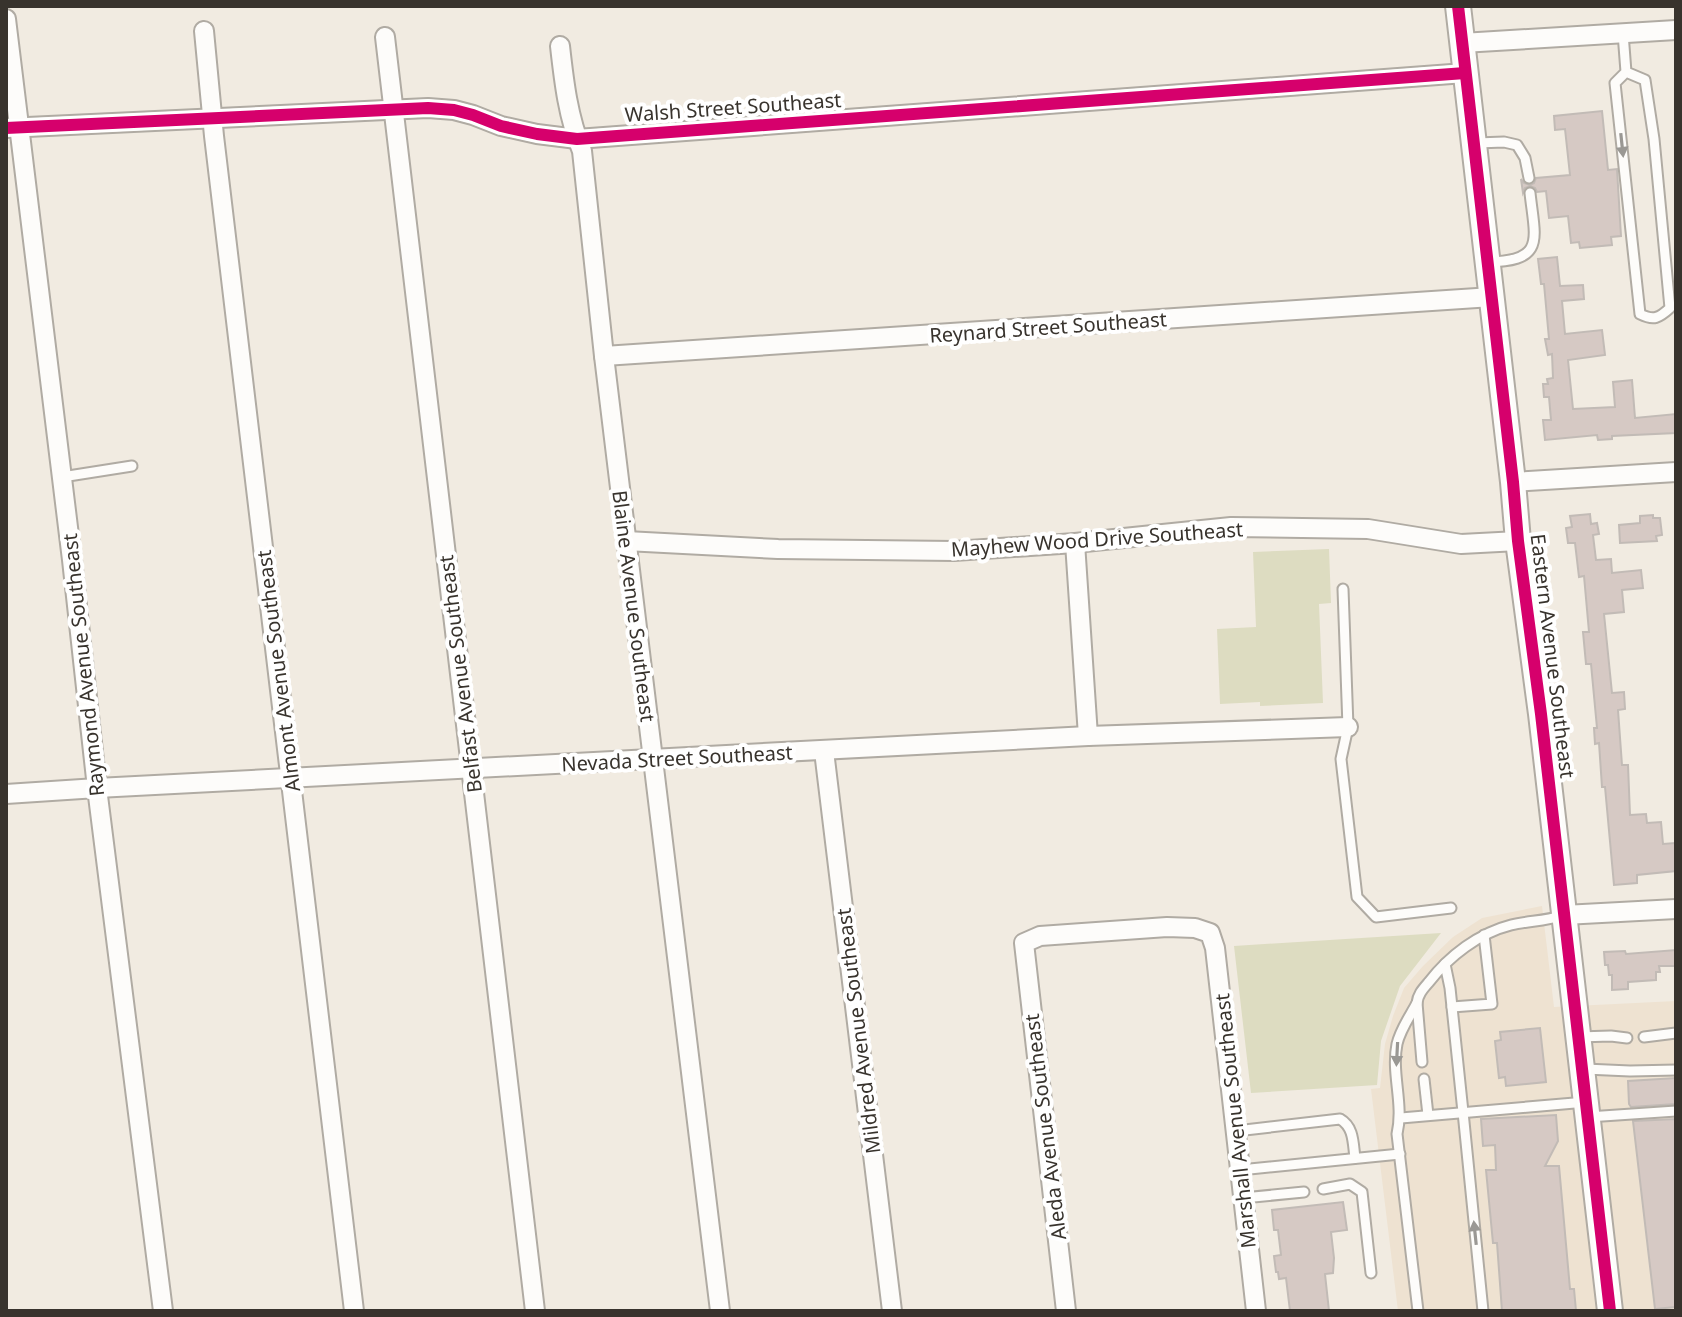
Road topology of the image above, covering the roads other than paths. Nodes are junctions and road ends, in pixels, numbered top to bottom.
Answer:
1 (1458, 6) edge
2 (6, 19) edge
3 (1676, 30) edge
4 (204, 31) dead end
5 (1623, 33) junction
6 (385, 37) dead end
7 (1462, 43) junction
8 (560, 46) dead end
9 (1626, 72) junction
10 (1465, 73) junction
11 (393, 109) junction
12 (212, 119) junction
13 (12, 128) edge
14 (577, 139) junction
15 (1474, 144) junction
16 (1529, 178) dead end
17 (1530, 193) dead end
18 (1488, 262) junction
19 (1492, 297) junction
20 (604, 356) junction
21 (132, 466) dead end
22 (1676, 472) edge
23 (62, 477) junction
24 (1513, 482) junction
25 (626, 541) junction
26 (1518, 541) junction
27 (1075, 543) junction
28 (1343, 589) dead end
29 (1348, 727) junction
30 (1088, 736) junction
31 (824, 751) junction
32 (653, 759) junction
33 (472, 768) junction
34 (291, 778) junction
35 (97, 788) junction
36 (6, 794) edge
37 (1451, 908) dead end
38 (1676, 909) edge
39 (1564, 915) junction
40 (1484, 935) junction
41 (1024, 943) joint
42 (1445, 964) junction
43 (1417, 1003) junction
44 (1452, 1007) junction
45 (1676, 1033) edge
46 (1578, 1037) junction
47 (1644, 1037) dead end
48 (1627, 1038) dead end
49 (1422, 1062) dead end
50 (1582, 1069) junction
51 (1676, 1070) edge
52 (1424, 1079) dead end
53 (1587, 1109) junction
54 (1676, 1111) edge
55 (1463, 1112) junction
56 (1428, 1115) junction
57 (1401, 1118) junction
58 (1236, 1131) junction
59 (1400, 1154) junction
60 (1355, 1158) junction
61 (1240, 1170) junction
62 (1323, 1189) dead end
63 (1304, 1192) dead end
64 (1243, 1198) junction
65 (1371, 1273) dead end
66 (163, 1311) edge
67 (354, 1311) edge
68 (535, 1311) edge
69 (720, 1311) edge
70 (892, 1311) edge
71 (1066, 1311) edge
72 (1256, 1311) edge
73 (1418, 1311) edge
74 (1483, 1311) edge
75 (1610, 1311) edge

1 - 7 main road, Eastern Avenue Southeast
2 - 13 street, Raymond Avenue Southeast
3 - 5 street
4 - 12 street, Almont Avenue Southeast
5 - 7 street
5 - 9 lane
6 - 11 street, Belfast Avenue Southeast
7 - 10 main road, Eastern Avenue Southeast
8 - 14 street, Blaine Avenue Southeast
9 -> 9 lane
10 - 14 street, Walsh Street Southeast
10 - 15 main road, Eastern Avenue Southeast
11 - 12 street, Walsh Street Southeast
11 - 14 street, Walsh Street Southeast
11 - 33 street, Belfast Avenue Southeast
12 - 13 street, Walsh Street Southeast
12 - 34 street, Almont Avenue Southeast
13 - 23 street, Raymond Avenue Southeast
14 - 20 street, Blaine Avenue Southeast
15 - 16 lane
15 - 18 main road, Eastern Avenue Southeast
17 - 18 lane
18 - 19 main road, Eastern Avenue Southeast
19 - 20 street, Reynard Street Southeast
19 - 24 main road, Eastern Avenue Southeast
20 - 25 street, Blaine Avenue Southeast
21 - 23 lane
22 - 24 street
23 - 35 street, Raymond Avenue Southeast
24 - 26 main road, Eastern Avenue Southeast
25 - 27 street, Mayhew Wood Drive Southeast
25 - 32 street, Blaine Avenue Southeast
26 - 27 street, Mayhew Wood Drive Southeast
26 - 39 main road, Eastern Avenue Southeast
27 - 30 street
28 - 29 lane
29 - 30 street, Nevada Street Southeast
29 - 37 lane
30 - 31 street, Nevada Street Southeast
31 - 32 street, Nevada Street Southeast
31 - 70 street, Mildred Avenue Southeast
32 - 33 street, Nevada Street Southeast
32 - 69 street, Blaine Avenue Southeast
33 - 34 street, Nevada Street Southeast
33 - 68 street, Belfast Avenue Southeast
34 - 35 street, Nevada Street Southeast
34 - 67 street, Almont Avenue Southeast
35 - 36 street, Nevada Street Southeast
35 - 66 street, Raymond Avenue Southeast
38 - 39 street
39 - 40 lane
39 - 46 main road, Eastern Avenue Southeast
40 - 42 lane
40 - 44 lane
41 - 58 street, Marshall Avenue Southeast
41 - 71 street, Aleda Avenue Southeast
42 - 43 lane
42 - 44 lane
43 - 49 lane
43 -> 57 lane
44 - 55 lane
45 - 47 lane
46 - 48 lane
46 - 50 main road, Eastern Avenue Southeast
50 - 51 lane
50 - 53 main road, Eastern Avenue Southeast
52 - 56 lane
53 - 54 lane
53 - 55 lane
53 - 75 main road, Eastern Avenue Southeast
55 - 56 lane
74 -> 55 lane
56 - 57 lane
57 - 59 lane
58 - 60 lane
58 - 61 street, Marshall Avenue Southeast
59 - 60 lane
59 - 73 lane
60 - 61 lane
61 - 64 street, Marshall Avenue Southeast
62 - 65 lane
63 - 64 lane
64 - 72 street, Marshall Avenue Southeast

